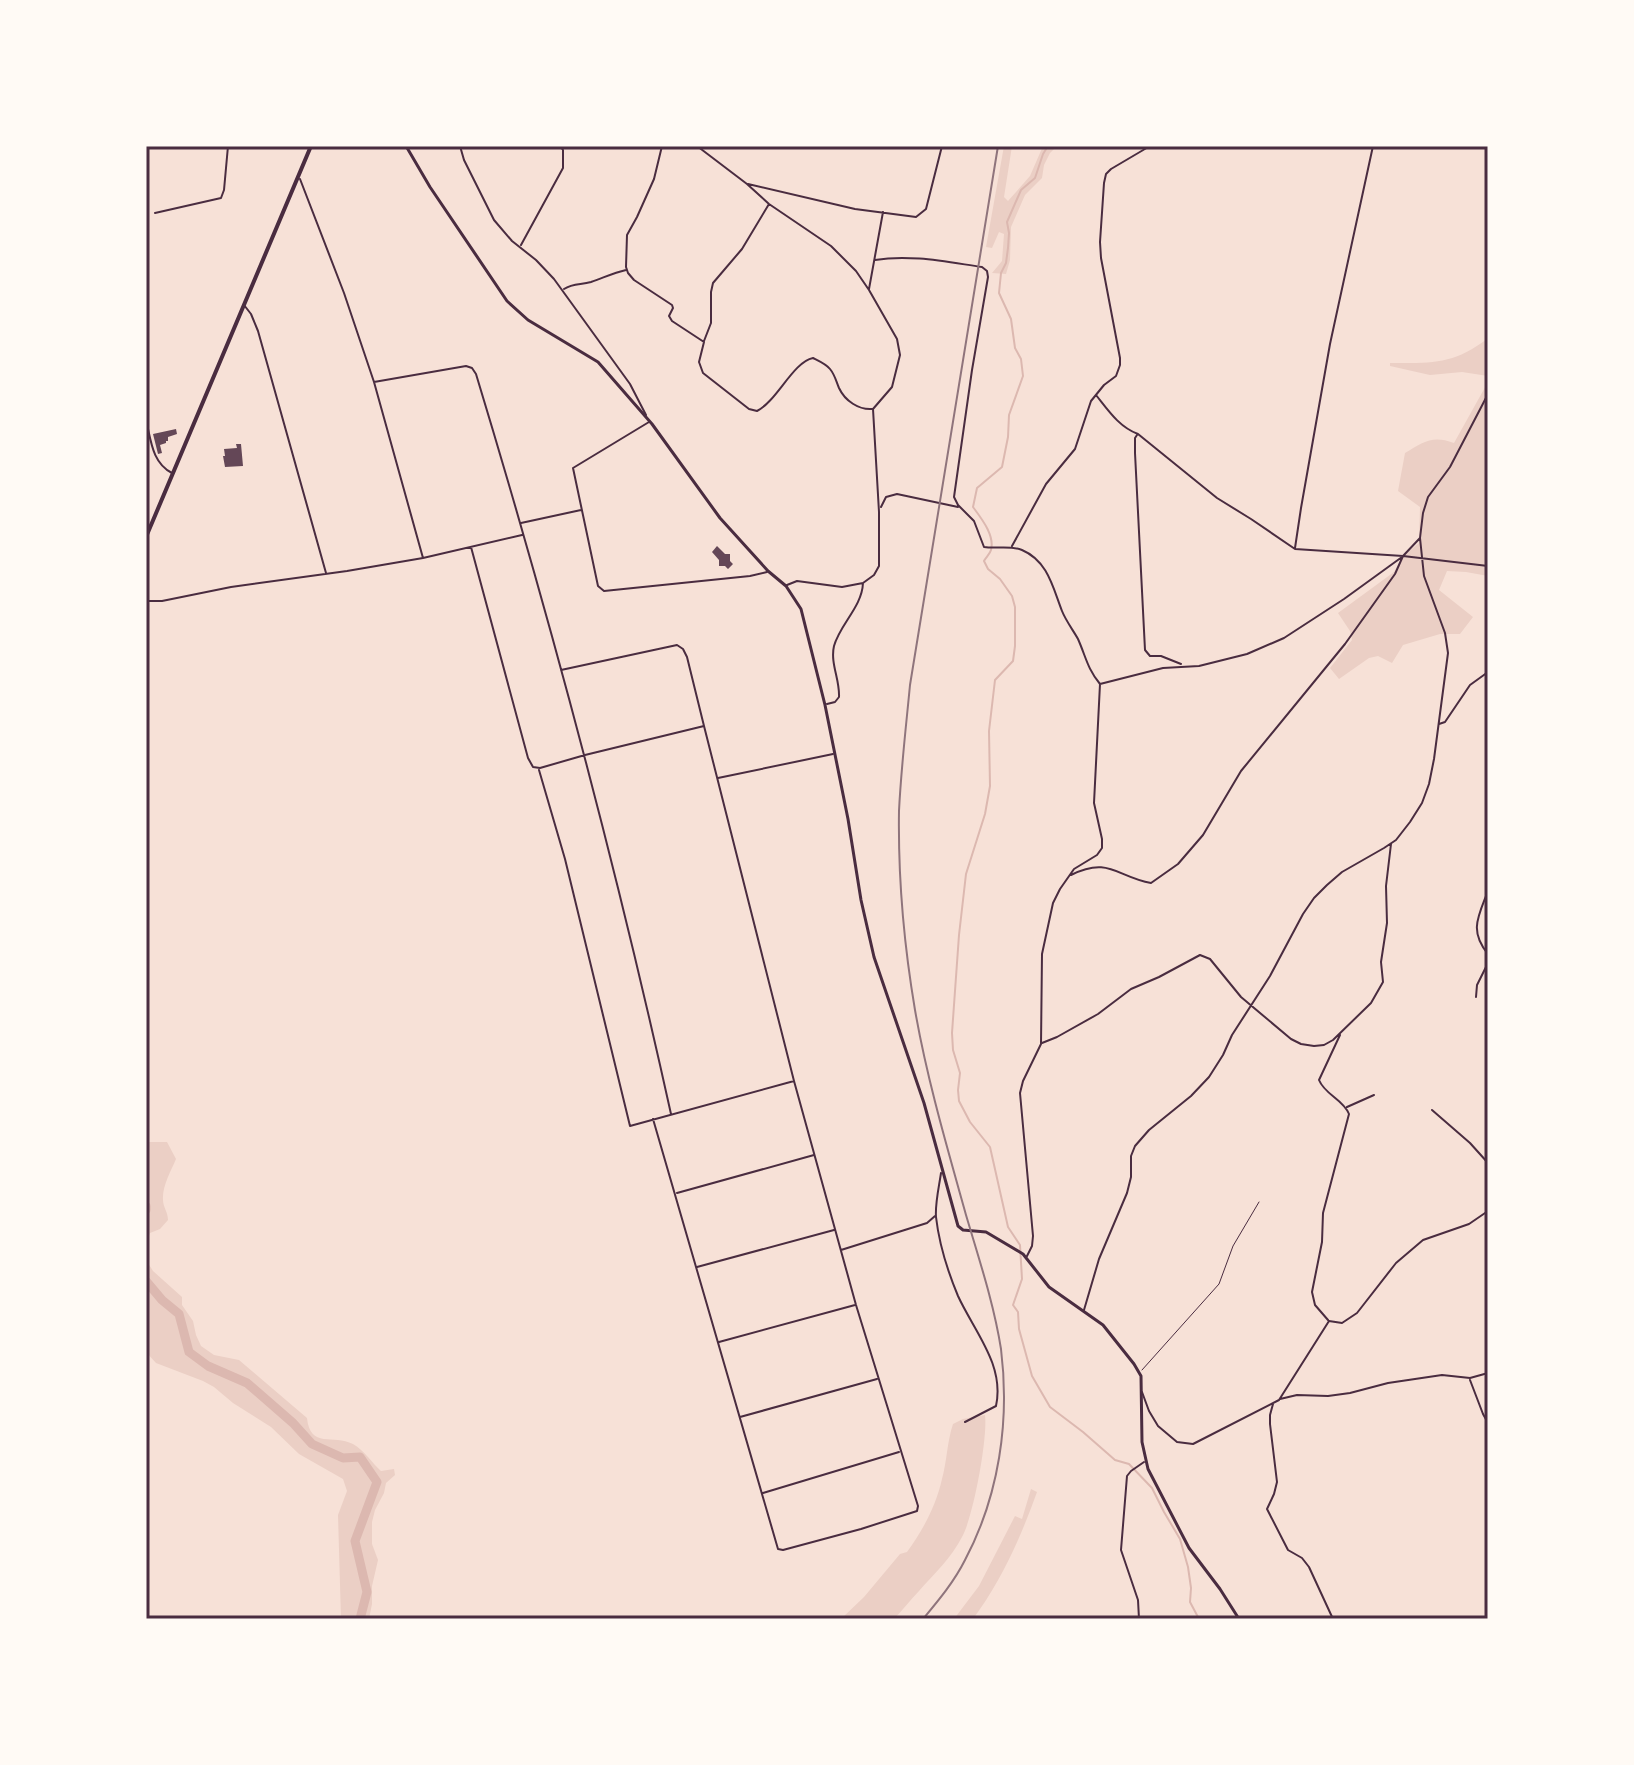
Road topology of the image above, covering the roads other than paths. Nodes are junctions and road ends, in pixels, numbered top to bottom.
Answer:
1 (228, 146) edge
2 (311, 146) edge
3 (406, 146) edge
4 (460, 146) edge
5 (560, 146) edge
6 (662, 146) edge
7 (697, 146) edge
8 (942, 146) edge
9 (1150, 146) edge
10 (1373, 146) edge
11 (298, 176) junction
12 (747, 184) junction
13 (769, 204) junction
14 (883, 212) junction
15 (155, 213) dead end
16 (520, 247) junction
17 (875, 260) junction
18 (627, 270) junction
19 (562, 290) junction
20 (869, 290) junction
21 (244, 305) junction
22 (704, 342) junction
23 (374, 382) junction
24 (1488, 394) edge
25 (1096, 395) junction
26 (873, 409) junction
27 (146, 420) edge
28 (649, 420) junction
29 (1138, 434) junction
30 (173, 473) junction
31 (960, 508) junction
32 (582, 510) junction
33 (879, 512) junction
34 (520, 524) junction
35 (523, 535) junction
36 (146, 537) edge
37 (1420, 538) junction
38 (471, 547) junction
39 (1012, 547) junction
40 (1295, 549) junction
41 (1403, 556) junction
42 (423, 558) junction
43 (1423, 559) junction
44 (1488, 566) edge
45 (768, 571) junction
46 (326, 574) junction
47 (863, 583) junction
48 (786, 586) junction
49 (146, 601) edge
50 (1186, 665) junction
51 (561, 670) junction
52 (1488, 672) edge
53 (1100, 684) junction
54 (825, 705) junction
55 (1439, 724) junction
56 (704, 726) junction
57 (835, 754) junction
58 (585, 755) junction
59 (539, 768) junction
60 (717, 778) junction
61 (1391, 844) junction
62 (1070, 875) junction
63 (1488, 891) edge
64 (1488, 954) edge
65 (1488, 963) edge
66 (1476, 997) dead end
67 (1251, 1006) junction
68 (1340, 1034) junction
69 (1041, 1044) junction
70 (794, 1081) junction
71 (1374, 1095) dead end
72 (1347, 1107) junction
73 (1432, 1110) dead end
74 (671, 1114) junction
75 (653, 1119) junction
76 (815, 1155) junction
77 (1488, 1163) edge
78 (942, 1168) junction
79 (676, 1193) junction
80 (1259, 1202) dead end
81 (1488, 1211) edge
82 (936, 1215) junction
83 (835, 1230) junction
84 (841, 1250) junction
85 (1025, 1256) junction
86 (697, 1267) junction
87 (856, 1305) junction
88 (1084, 1311) junction
89 (1329, 1321) junction
90 (719, 1342) junction
91 (1140, 1372) junction
92 (1488, 1373) edge
93 (1470, 1378) junction
94 (878, 1379) junction
95 (1141, 1388) junction
96 (1279, 1400) junction
97 (1274, 1402) junction
98 (740, 1417) junction
99 (965, 1422) dead end
100 (1488, 1423) edge
101 (900, 1452) junction
102 (1145, 1461) junction
103 (762, 1493) junction
104 (1139, 1619) edge
105 (1239, 1619) edge
106 (1333, 1619) edge

1 - 15 street
2 - 11 main road
3 - 28 street
4 - 16 street
5 - 16 street
6 - 18 street
7 - 12 street
8 - 14 street
9 - 25 street
10 - 40 street
11 - 21 main road
11 - 23 street
12 - 13 street
12 - 14 street
13 - 20 street
13 - 22 street
14 - 17 street
16 - 19 street
17 - 20 street
17 - 31 street
18 - 19 street
18 - 22 street
19 - 28 street
20 - 26 street
21 - 30 main road
21 - 46 street
22 - 26 street
23 - 34 street
23 - 42 street
24 - 37 street
25 - 29 street
25 - 39 street
26 - 33 street
27 - 30 street
28 - 32 street
28 - 45 street
29 - 40 street
29 - 50 street
30 - 36 main road
31 - 33 street
31 - 39 street
32 - 34 street
32 - 45 street
33 - 47 street
34 - 35 street
35 - 38 street
35 - 51 street
37 - 41 street
37 - 43 street
38 - 42 street
38 - 59 street
39 - 53 street
40 - 41 street
41 - 43 street
41 - 50 street
41 - 62 street
42 - 46 street
43 - 44 street
43 - 55 street
45 - 48 street
46 - 49 street
47 - 48 street
47 - 54 street
48 - 54 street
50 - 53 street
51 - 56 street
51 - 58 street
52 - 55 street
53 - 62 street
54 - 57 street
55 - 61 street
56 - 58 street
56 - 60 street
57 - 60 street
57 - 78 street
58 - 59 street
58 - 74 street
59 - 75 street
60 - 70 street
61 - 67 street
61 - 68 street
62 - 69 street
63 - 64 street
65 - 66 street
67 - 68 street
67 - 69 street
67 - 88 street
68 - 72 street
69 - 85 street
70 - 74 street
70 - 76 street
71 - 72 street
72 - 89 street
73 - 77 street
74 - 75 street
75 - 79 street
76 - 79 street
76 - 83 street
78 - 82 street
78 - 85 street
79 - 86 street
80 - 91 lane
81 - 89 street
82 - 84 street
82 - 99 street
83 - 84 street
83 - 86 street
84 - 87 street
85 - 88 street
86 - 90 street
87 - 90 street
87 - 94 street
88 - 91 street
89 - 96 street
90 - 98 street
91 - 95 street
92 - 93 street
93 - 96 street
93 - 100 street
94 - 98 street
94 - 101 street
95 - 97 street
95 - 102 street
96 - 97 street
97 - 106 street
98 - 103 street
101 - 103 street
101 - 103 street
102 - 104 street
102 - 105 street

